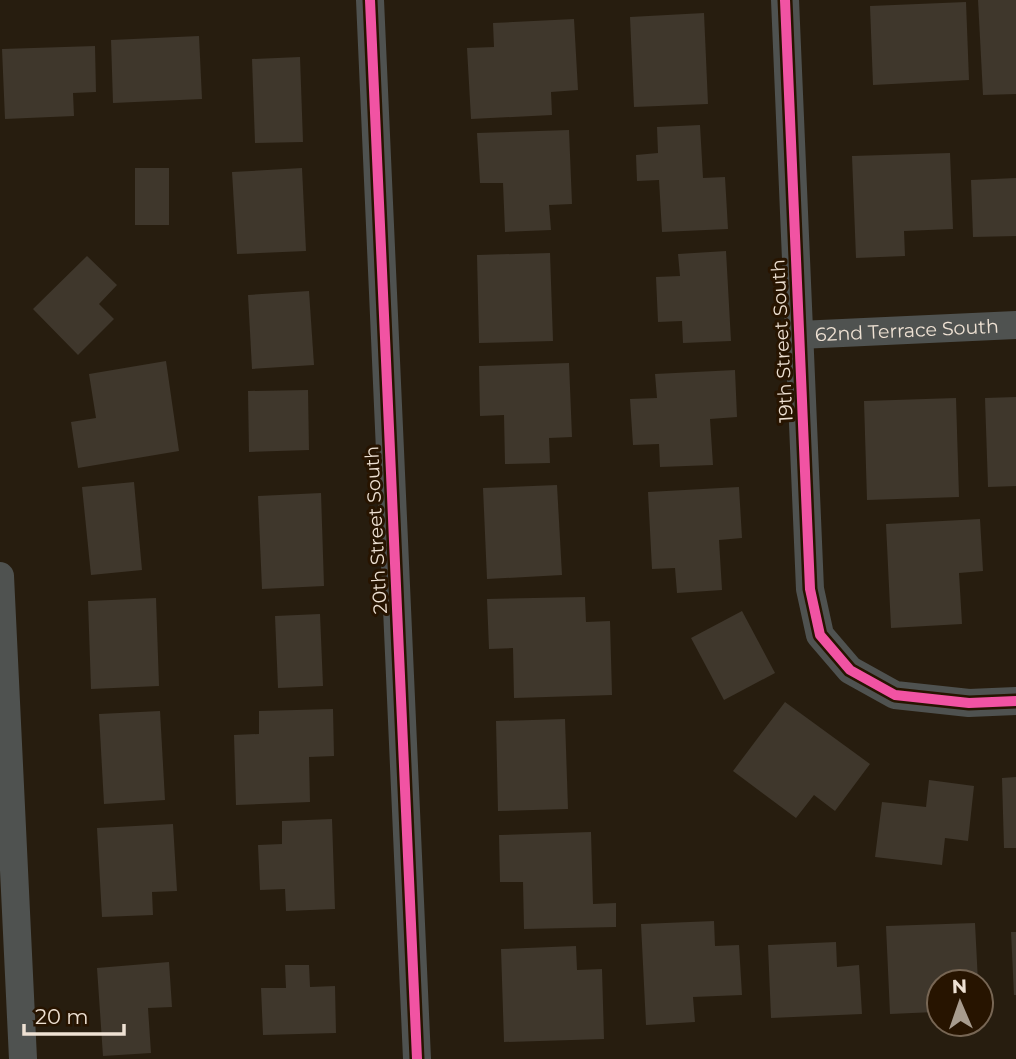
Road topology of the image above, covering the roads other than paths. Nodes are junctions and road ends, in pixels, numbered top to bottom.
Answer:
1 (370, 0) edge
2 (785, 0) edge
3 (1016, 325) edge
4 (799, 335) junction
5 (0, 576) edge
6 (1016, 701) edge
7 (4, 748) edge
8 (23, 1059) edge
9 (417, 1059) edge

1 - 9 street, 20th Street South
2 - 4 street, 19th Street South
3 - 4 street, 62nd Terrace South
4 - 6 street, 19th Street South
5 - 7 street
7 - 8 street

